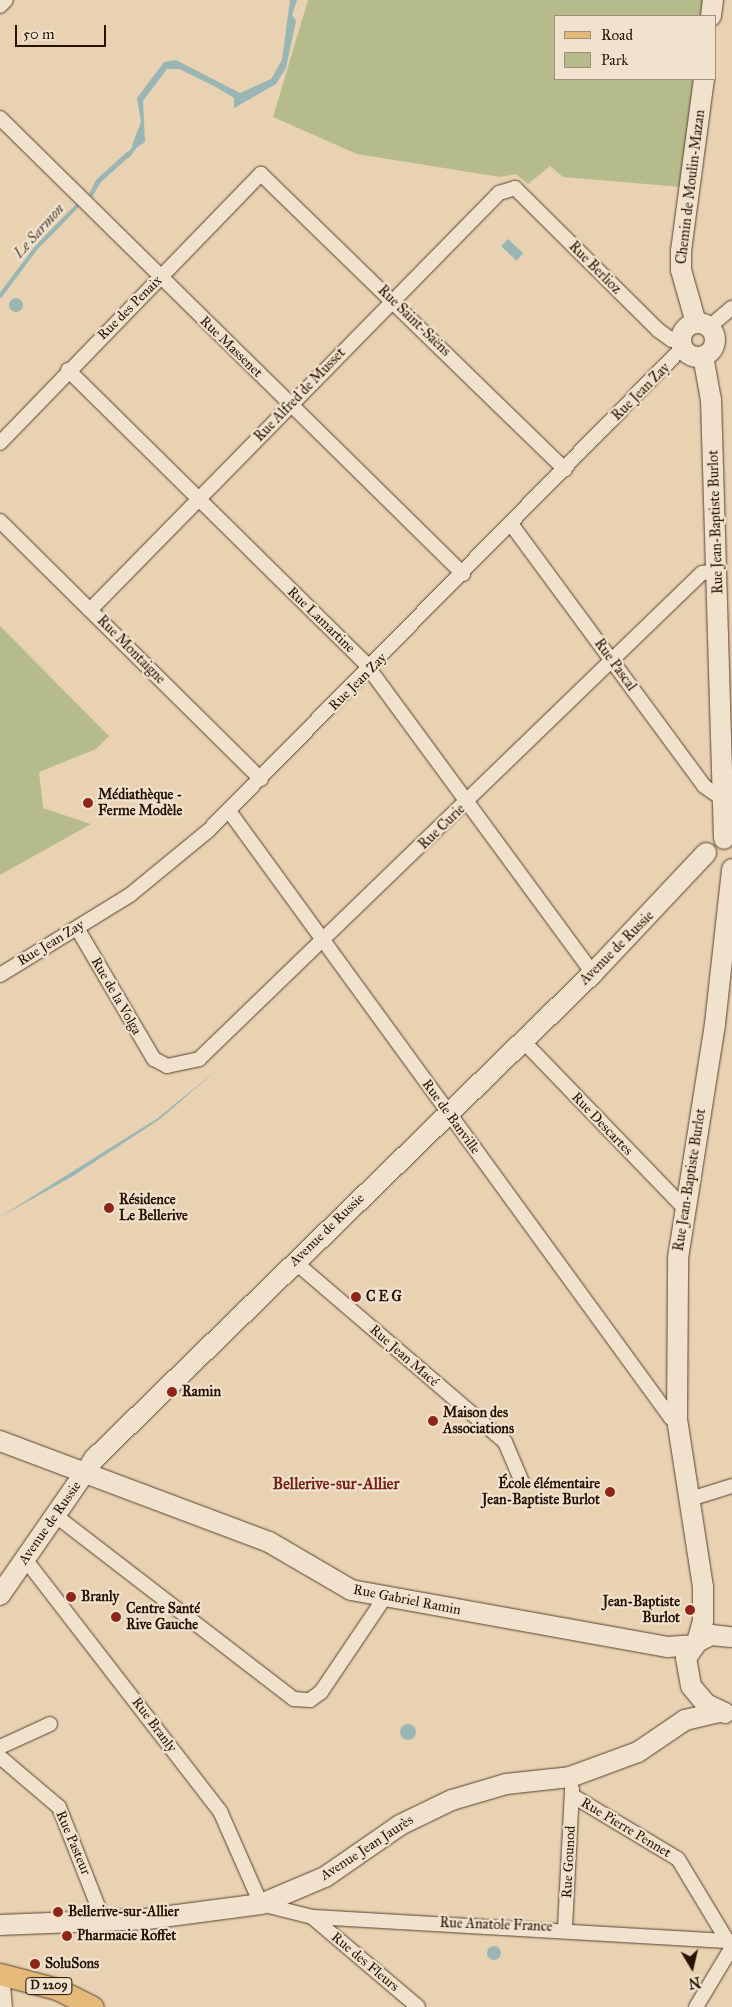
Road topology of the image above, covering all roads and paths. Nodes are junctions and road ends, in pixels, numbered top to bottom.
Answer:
1 (6, 0) edge
2 (713, 0) edge
3 (0, 6) edge
4 (711, 15) edge
5 (704, 80) edge
6 (0, 118) edge
7 (261, 174) joint
8 (515, 188) joint
9 (160, 277) junction
10 (393, 300) junction
11 (732, 308) edge
12 (703, 325) junction
13 (681, 344) junction
14 (703, 356) junction
15 (68, 370) junction
16 (291, 405) junction
17 (0, 443) edge
18 (565, 470) junction
19 (198, 500) junction
20 (0, 521) edge
21 (511, 524) junction
22 (718, 571) junction
23 (463, 574) junction
24 (90, 610) junction
25 (611, 660) junction
26 (370, 670) junction
27 (261, 779) junction
28 (467, 802) junction
29 (729, 803) edge
30 (229, 811) junction
31 (730, 841) edge
32 (720, 866) edge
33 (77, 928) junction
34 (323, 943) junction
35 (593, 973) junction
36 (0, 975) edge
37 (522, 1040) junction
38 (158, 1061) joint
39 (448, 1112) junction
40 (684, 1208) junction
41 (291, 1266) junction
42 (677, 1419) junction
43 (0, 1441) edge
44 (85, 1473) junction
45 (522, 1482) dead end
46 (732, 1486) edge
47 (690, 1499) junction
48 (56, 1516) junction
49 (25, 1559) junction
50 (703, 1586) junction
51 (0, 1594) edge
52 (385, 1597) junction
53 (732, 1637) edge
54 (695, 1644) junction
55 (725, 1712) edge
56 (50, 1724) dead end
57 (0, 1747) edge
58 (0, 1757) edge
59 (572, 1786) junction
60 (261, 1904) junction
61 (312, 1917) junction
62 (104, 1922) junction
63 (0, 1925) edge
64 (565, 1928) junction
65 (730, 1942) edge
66 (1, 1974) edge
67 (5, 2007) edge
68 (93, 2007) edge
69 (418, 2007) edge
70 (696, 2007) edge

1 - 3 street
2 - 4 street
5 - 12 street, Chemin de Moulin-Mazan
6 - 9 street, Rue Massenet
7 - 9 street, Rue des Penaix
7 - 10 street, Rue Saint-Saëns
8 - 10 street, Rue Alfred de Musset
8 - 13 street, Rue Berlioz
9 - 15 street, Rue des Penaix
9 - 16 street, Rue Massenet
10 - 16 street, Rue Alfred de Musset
10 - 18 street, Rue Saint-Saëns
11 - 12 street
12 - 13 street
12 - 14 street
13 - 14 street
13 - 18 street, Rue Jean Zay
14 - 22 street, Rue Jean-Baptiste Burlot
15 - 17 street, Rue des Penaix
15 - 19 street, Rue Lamartine
16 - 19 street, Rue Alfred de Musset
16 - 23 street, Rue Massenet
18 - 21 street, Rue Jean Zay
19 - 24 street, Rue Alfred de Musset
19 - 26 street, Rue Lamartine
20 - 24 street, Rue Montaigne
21 - 23 street, Rue Jean Zay
21 - 25 street, Rue Pascal
22 - 25 street, Rue Curie
22 - 29 street, Rue Jean-Baptiste Burlot
23 - 26 street, Rue Jean Zay
24 - 27 street, Rue Montaigne
25 - 28 street, Rue Curie
25 - 29 street, Rue Pascal
26 - 27 street, Rue Jean Zay
26 - 28 street, Rue Lamartine
27 - 30 street, Rue Jean Zay
28 - 34 street, Rue Curie
28 - 35 street, Rue Lamartine
29 - 31 street, Rue Jean-Baptiste Burlot
30 - 33 street, Rue Jean Zay
30 - 34 street, Rue de Banville
31 - 32 street, Avenue de Russie
32 - 35 street, Avenue de Russie
32 - 40 street, Rue Jean-Baptiste Burlot
33 - 36 street, Rue Jean Zay
33 - 38 street, Rue de la Volga
34 - 38 street, Rue Curie
34 - 39 street, Rue de Banville
35 - 37 street, Avenue de Russie
37 - 39 street, Avenue de Russie
37 - 40 street, Rue Descartes
39 - 41 street, Avenue de Russie
39 - 42 street, Rue de Banville
40 - 42 street, Rue Jean-Baptiste Burlot
41 - 44 street, Avenue de Russie
41 - 45 street, Rue Jean Macé
42 - 47 street, Rue Jean-Baptiste Burlot
43 - 44 street, Rue Gabriel Ramin
44 - 48 street, Avenue de Russie
44 - 52 street, Rue Gabriel Ramin
46 - 47 street
47 - 50 street, Rue Jean-Baptiste Burlot
48 - 49 street, Avenue de Russie
48 - 52 street
49 - 51 street, Avenue de Russie
49 - 60 street, Rue Branly
50 - 53 street, Rue Jean-Baptiste Burlot
50 - 54 street, Rue Jean-Baptiste Burlot
52 - 54 street, Rue Gabriel Ramin
53 - 54 street, Rue Gabriel Ramin
54 - 55 street, Rue Jean-Baptiste Burlot
55 - 59 street, Avenue Jean Jaurès
56 - 57 street
58 - 62 street, Rue Pasteur
59 - 60 street, Avenue Jean Jaurès
59 - 64 street, Rue Gounod
59 - 65 street, Rue Pierre Pennet
60 - 61 street, Rue Anatole France
60 - 62 street, Avenue Jean Jaurès
61 - 64 street, Rue Anatole France
61 - 69 street, Rue des Fleurs
62 - 63 street, Avenue Jean Jaurès
64 - 65 street, Rue Anatole France
65 - 70 street
66 - 67 street
66 - 68 main road, D 2209

